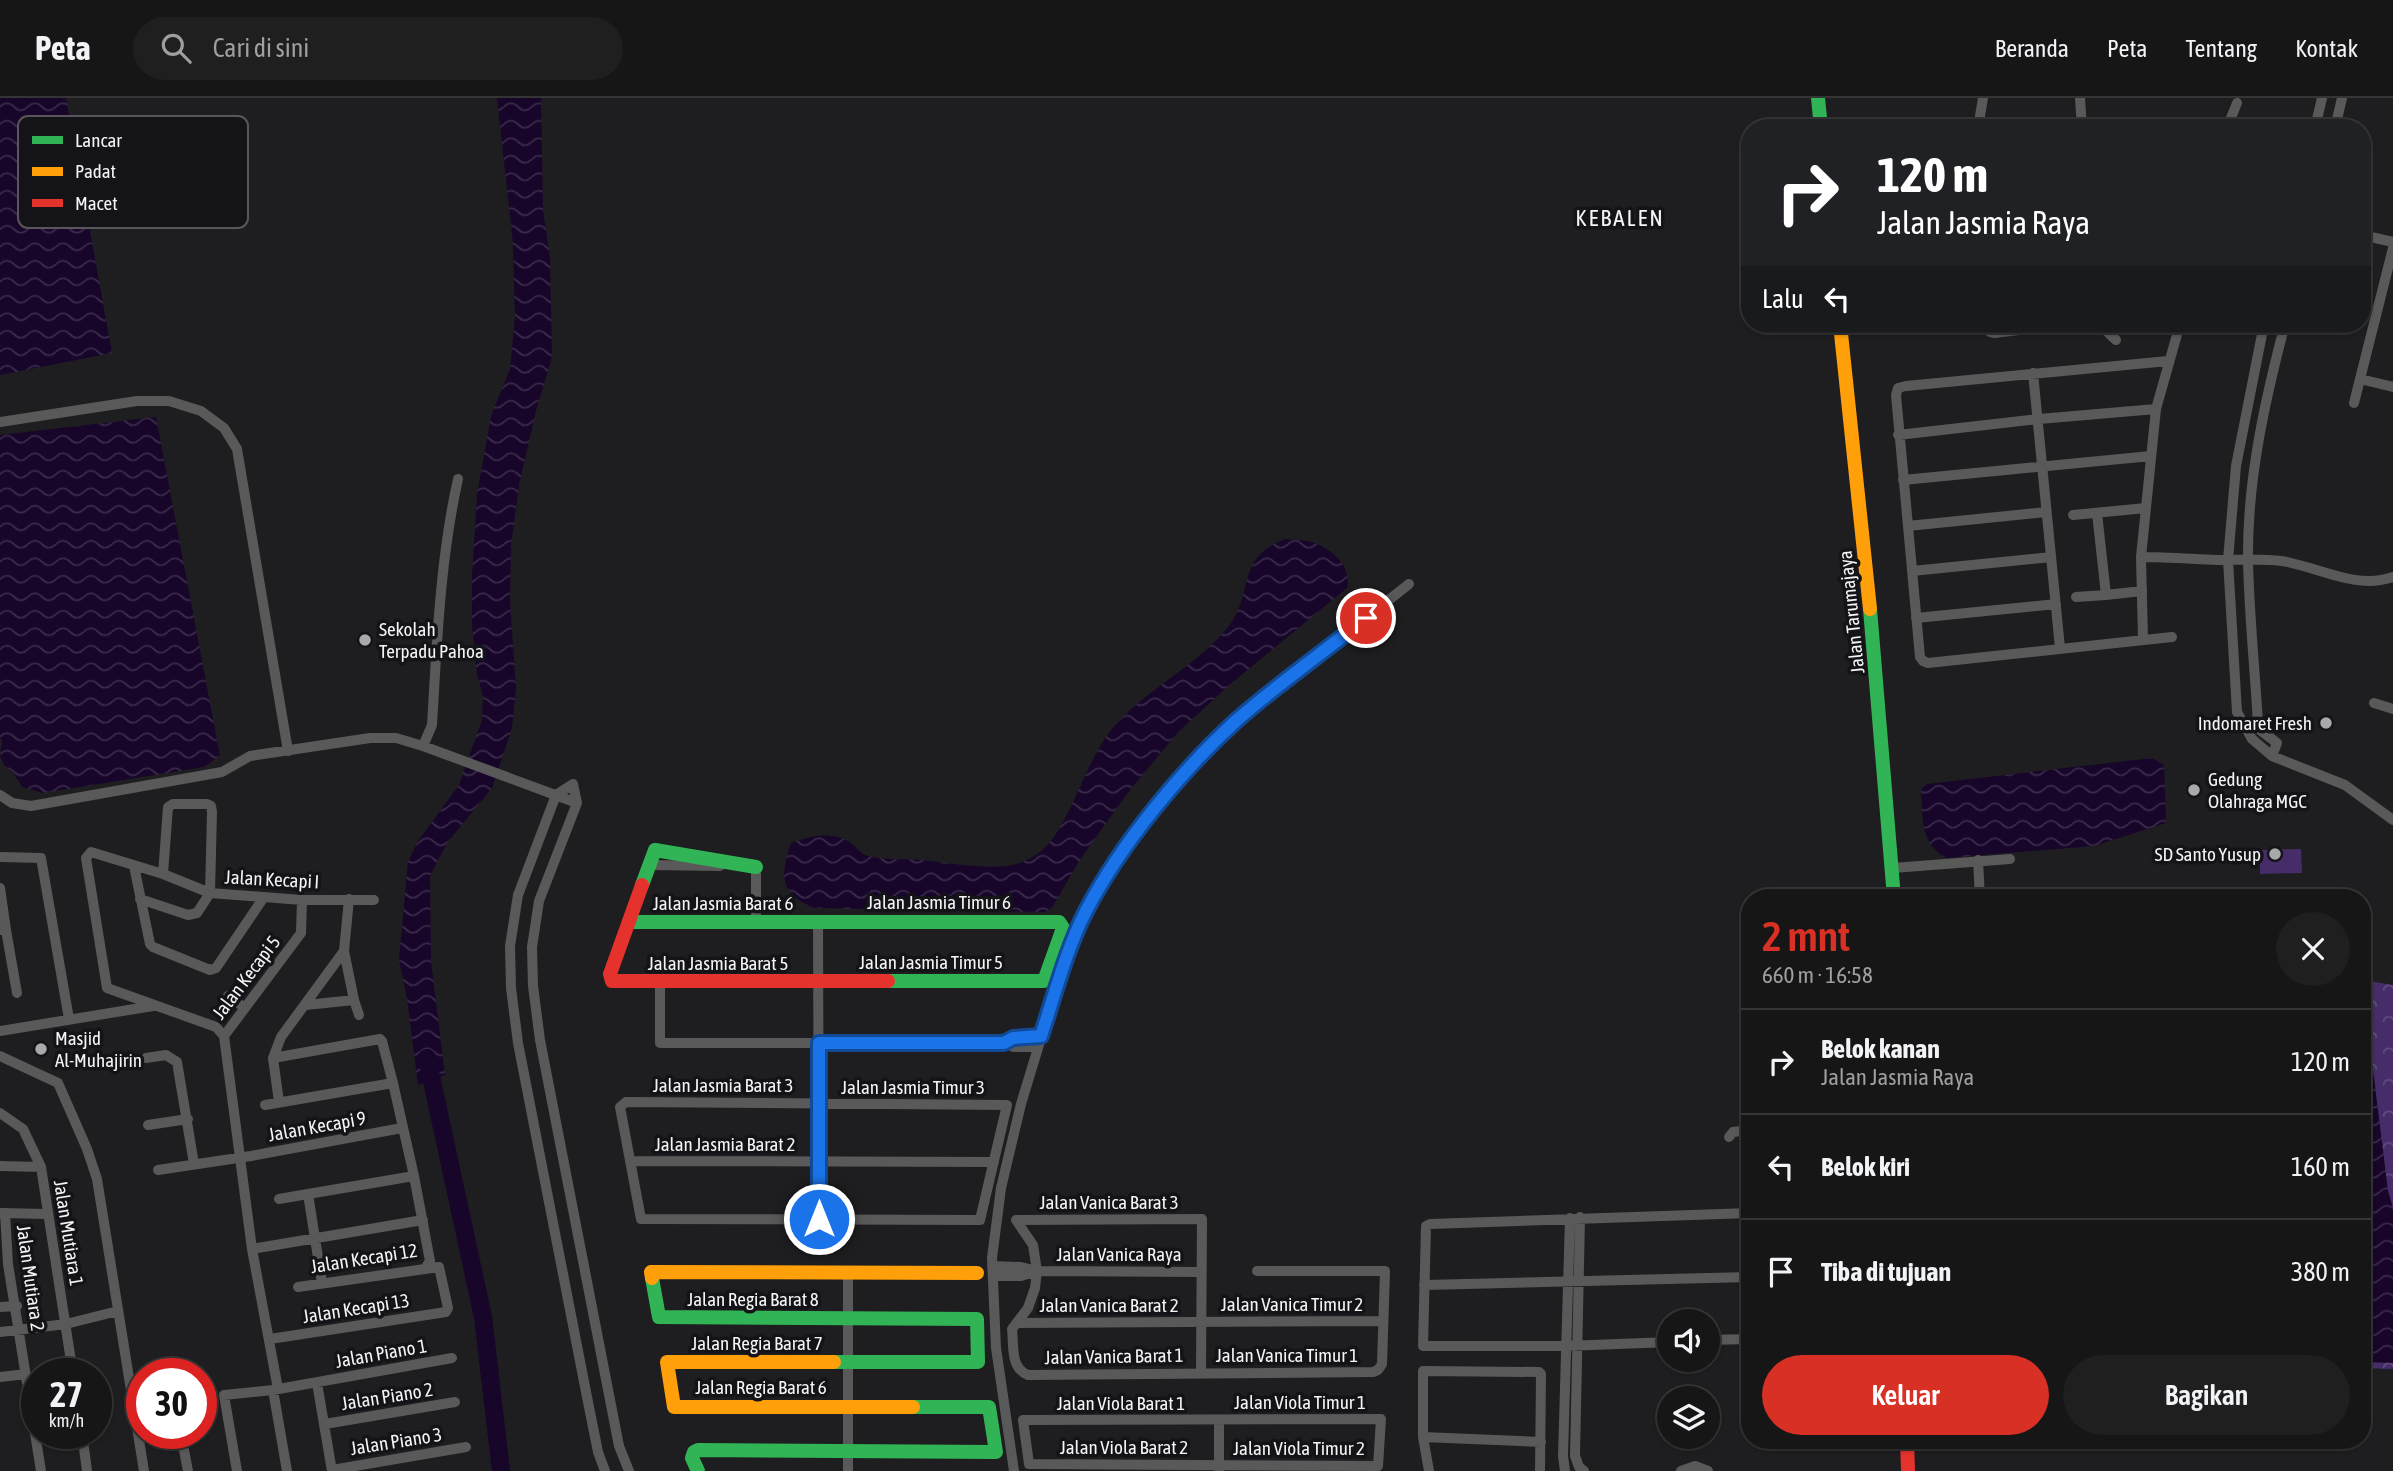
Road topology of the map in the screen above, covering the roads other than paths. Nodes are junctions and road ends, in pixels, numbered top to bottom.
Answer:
1 (1818, 98) edge
2 (1983, 98) edge
3 (2080, 98) edge
4 (2322, 98) edge
5 (2342, 98) edge
6 (2237, 103) dead end
7 (1820, 119) edge
8 (1980, 119) edge
9 (2081, 119) edge
10 (2230, 119) edge
11 (2317, 119) edge
12 (2337, 119) edge
13 (2371, 237) edge
14 (2393, 242) edge
15 (2393, 248) edge
16 (1841, 333) edge
17 (2109, 333) edge
18 (2177, 333) edge
19 (2262, 333) edge
20 (2283, 333) edge
21 (2116, 340) dead end
22 (2168, 361) junction
23 (2033, 373) junction
24 (2360, 379) junction
25 (2250, 387) junction
26 (2393, 387) edge
27 (2268, 390) junction
28 (2354, 403) dead end
29 (2156, 409) junction
30 (2039, 419) junction
31 (0, 422) edge
32 (1898, 435) junction
33 (2151, 456) junction
34 (2042, 468) junction
35 (458, 479) dead end
36 (1903, 480) junction
37 (2146, 509) junction
38 (2046, 512) junction
39 (2098, 513) junction
40 (2073, 516) dead end
41 (1908, 526) junction
42 (2051, 557) junction
43 (2141, 557) junction
44 (2248, 558) junction
45 (2228, 560) junction
46 (1912, 571) junction
47 (2393, 577) edge
48 (1409, 584) dead end
49 (2142, 591) junction
50 (2106, 595) junction
51 (2076, 597) dead end
52 (2056, 604) junction
53 (1916, 618) junction
54 (2172, 637) dead end
55 (2143, 640) junction
56 (2060, 648) junction
57 (2374, 703) dead end
58 (2393, 709) edge
59 (423, 746) junction
60 (288, 751) junction
61 (2272, 756) junction
62 (0, 795) edge
63 (556, 795) junction
64 (577, 803) junction
65 (2392, 818) edge
66 (0, 857) edge
67 (2010, 859) dead end
68 (1978, 860) junction
69 (649, 865) junction
70 (134, 866) junction
71 (756, 867) junction
72 (1895, 867) junction
73 (163, 874) junction
74 (0, 888) edge
75 (1895, 889) edge
76 (1980, 889) edge
77 (210, 893) junction
78 (264, 897) junction
79 (140, 899) junction
80 (302, 900) junction
81 (349, 900) junction
82 (374, 900) dead end
83 (629, 922) junction
84 (756, 922) junction
85 (818, 922) junction
86 (3, 930) edge
87 (344, 951) junction
88 (14, 969) junction
89 (0, 973) edge
90 (1044, 981) joint
91 (660, 982) junction
92 (818, 982) junction
93 (107, 988) junction
94 (17, 993) dead end
95 (228, 996) dead end
96 (354, 1000) junction
97 (306, 1005) junction
98 (155, 1006) junction
99 (245, 1008) junction
100 (110, 1012) junction
101 (359, 1015) dead end
102 (69, 1019) junction
103 (0, 1031) edge
104 (224, 1036) junction
105 (1040, 1042) junction
106 (819, 1043) junction
107 (0, 1056) edge
108 (146, 1058) dead end
109 (273, 1058) junction
110 (393, 1083) junction
111 (279, 1102) junction
112 (819, 1103) junction
113 (265, 1105) dead end
114 (0, 1113) edge
115 (188, 1119) junction
116 (148, 1125) dead end
117 (402, 1128) junction
118 (1741, 1131) edge
119 (1729, 1137) dead end
120 (239, 1157) junction
121 (631, 1161) junction
122 (819, 1161) junction
123 (994, 1161) junction
124 (194, 1164) junction
125 (0, 1167) edge
126 (41, 1167) junction
127 (158, 1170) dead end
128 (414, 1175) junction
129 (308, 1194) junction
130 (279, 1199) dead end
131 (2, 1213) edge
132 (1741, 1213) edge
133 (47, 1214) junction
134 (1575, 1218) junction
135 (819, 1219) junction
136 (423, 1220) junction
137 (315, 1238) junction
138 (252, 1249) junction
139 (4, 1264) edge
140 (425, 1269) junction
141 (993, 1271) junction
142 (1257, 1271) dead end
143 (1037, 1272) junction
144 (1201, 1272) junction
145 (848, 1273) junction
146 (977, 1273) dead end
147 (1741, 1277) edge
148 (1573, 1281) junction
149 (322, 1283) junction
150 (1424, 1284) junction
151 (298, 1287) dead end
152 (17, 1306) junction
153 (0, 1307) edge
154 (118, 1311) junction
155 (848, 1319) junction
156 (1383, 1321) junction
157 (1201, 1322) junction
158 (1017, 1323) junction
159 (66, 1324) junction
160 (20, 1331) junction
161 (0, 1332) edge
162 (270, 1339) junction
163 (1741, 1339) edge
164 (1720, 1340) edge
165 (1657, 1342) edge
166 (1572, 1345) junction
167 (24, 1358) edge
168 (71, 1358) edge
169 (452, 1358) dead end
170 (848, 1362) junction
171 (978, 1362) joint
172 (1201, 1372) junction
173 (21, 1375) edge
174 (0, 1377) edge
175 (317, 1383) junction
176 (275, 1390) junction
177 (455, 1402) dead end
178 (674, 1406) joint
179 (848, 1407) junction
180 (1219, 1420) junction
181 (325, 1424) junction
182 (1423, 1437) junction
183 (1541, 1442) junction
184 (466, 1447) dead end
185 (38, 1449) edge
186 (84, 1449) edge
187 (184, 1449) edge
188 (1907, 1449) edge
189 (848, 1451) junction
190 (1029, 1464) joint
191 (1378, 1466) joint
192 (1219, 1468) edge
193 (332, 1470) edge
194 (41, 1471) edge
195 (87, 1471) edge
196 (144, 1471) edge
197 (188, 1471) edge
198 (237, 1471) edge
199 (287, 1471) edge
200 (605, 1471) edge
201 (629, 1471) edge
202 (698, 1471) edge
203 (848, 1471) edge
204 (1014, 1471) edge
205 (1429, 1471) edge
206 (1540, 1471) edge
207 (1565, 1471) edge
208 (1584, 1471) edge
209 (1681, 1471) edge
210 (1708, 1471) edge
211 (1908, 1471) edge

1 - 7 street
2 - 8 street
3 - 9 street
4 - 11 street
5 - 12 street
6 - 10 street
13 - 14 street
15 - 24 street
16 - 72 street, Jalan Tarumajaya
17 - 21 street
18 - 22 street
19 - 25 street
20 - 27 street
22 - 23 street
22 - 29 street
23 - 30 street
23 - 32 street
24 - 26 street
24 - 28 street
25 - 27 street
25 - 45 street
27 - 44 street
29 - 30 street
29 - 33 street
30 - 32 street
30 - 34 street
31 - 60 street
32 - 36 street
33 - 34 street
33 - 37 street
34 - 36 street
34 - 38 street
35 - 59 street
36 - 41 street
37 - 39 street
37 - 43 street
38 - 41 street
38 - 42 street
39 - 40 street
39 - 50 street
41 - 46 street
42 - 46 street
42 - 52 street
43 - 45 street
43 - 49 street
44 - 45 street
44 - 47 street
44 - 61 street
45 - 61 street
46 - 53 street
48 - 105 street
49 - 50 street
49 - 55 street
50 - 51 street
52 - 53 street
52 - 56 street
53 - 56 street
54 - 55 street
55 - 56 street
57 - 58 street
59 - 60 street
59 - 63 street
60 - 62 street
61 - 65 street
63 - 64 street
63 - 64 street
63 - 200 street
64 - 201 street
66 - 102 street
67 - 68 street
68 - 72 street
68 - 76 street
69 - 71 street
69 - 71 street
69 - 83 street
70 - 73 street, Jalan Kecapi I
70 - 79 street
70 - 93 street, Jalan Kecapi I
71 - 84 street
72 - 75 street, Jalan Tarumajaya
73 - 77 street, Jalan Kecapi I
73 - 77 street
74 - 86 street
77 - 78 street, Jalan Kecapi I
77 - 79 street
78 - 79 street
78 - 80 street, Jalan Kecapi I
80 - 81 street, Jalan Kecapi I
80 - 99 street, Jalan Kecapi 5
81 - 82 street, Jalan Kecapi I
81 - 87 street
83 - 84 street, Jalan Jasmia Barat 6
83 - 91 street, Jalan Jasmia Barat 5
84 - 85 street, Jalan Jasmia Barat 6
85 - 90 street, Jalan Jasmia Timur 6
85 - 92 street
86 - 88 street
87 - 96 street
87 - 97 street
88 - 89 street
88 - 94 street
90 - 92 street, Jalan Jasmia Timur 5
91 - 92 street, Jalan Jasmia Barat 5
91 - 106 street
92 - 106 street
93 - 98 street
93 - 100 street
95 - 99 street
96 - 97 street
96 - 101 street
97 - 109 street
98 - 100 street
98 - 104 street
99 - 104 street, Jalan Kecapi 5
100 - 102 street
102 - 103 street
104 - 120 street
105 - 106 street
105 - 141 street
106 - 112 street
107 - 154 street
108 - 115 street
109 - 110 street, Jalan Kecapi 12
109 - 111 street
110 - 111 street
110 - 117 street, Jalan Kecapi 12
111 - 113 street
112 - 121 street, Jalan Jasmia Barat 3
112 - 122 street
112 - 123 street, Jalan Jasmia Timur 3
114 - 126 street, Jalan Mutiara 1
115 - 116 street
115 - 124 street
117 - 120 street, Jalan Kecapi 9
117 - 128 street, Jalan Kecapi 12
118 - 119 street
120 - 124 street, Jalan Kecapi 9
120 - 138 street
121 - 122 street, Jalan Jasmia Barat 2
121 - 135 street
122 - 123 street, Jalan Jasmia Barat 2
122 - 135 street
123 - 135 street
124 - 127 street, Jalan Kecapi 9
125 - 126 street
126 - 133 street, Jalan Mutiara 1
128 - 129 street
128 - 136 street, Jalan Kecapi 12
129 - 130 street
129 - 137 street
131 - 133 street
131 - 139 street, Jalan Mutiara 2
132 - 134 street
133 - 159 street, Jalan Mutiara 1
134 - 148 street
134 - 150 street
136 - 137 street
136 - 140 street, Jalan Kecapi 12
137 - 138 street
137 - 149 street
138 - 162 street
139 - 152 street, Jalan Mutiara 2
140 - 149 street, Jalan Kecapi 12
140 - 162 street, Jalan Kecapi 13
141 - 143 street, Jalan Vanica Raya
141 - 204 street
142 - 156 street
143 - 144 street, Jalan Vanica Raya
143 - 144 street, Jalan Vanica Barat 3
143 - 158 street
144 - 157 street
145 - 146 street
145 - 155 street
145 - 155 street, Jalan Regia Barat 8
147 - 148 street
148 - 150 street
148 - 166 street
149 - 151 street, Jalan Kecapi 12
150 - 166 street
152 - 153 street
152 - 160 street, Jalan Mutiara 2
154 - 159 street
154 - 196 street
155 - 170 street
155 - 171 street, Jalan Regia Barat 8
156 - 157 street, Jalan Vanica Timur 2
156 - 172 street, Jalan Vanica Timur 1
157 - 158 street, Jalan Vanica Barat 2
157 - 172 street
158 - 172 street, Jalan Vanica Barat 1
159 - 160 street
159 - 168 street, Jalan Mutiara 1
160 - 161 street
160 - 167 street, Jalan Mutiara 2
162 - 176 street
163 - 164 street
165 - 166 street
166 - 207 street
166 - 208 street
169 - 175 street, Jalan Piano 1
170 - 171 street, Jalan Regia Barat 7
170 - 178 street, Jalan Regia Barat 7
170 - 179 street
173 - 174 street
175 - 176 street, Jalan Piano 1
175 - 181 street
176 - 198 street, Jalan Piano 1
176 - 199 street
177 - 181 street, Jalan Piano 2
178 - 179 street, Jalan Regia Barat 6
179 - 189 street
179 - 189 street, Jalan Regia Barat 6
180 - 190 street, Jalan Viola Barat 1
180 - 191 street, Jalan Viola Timur 1
180 - 192 street
181 - 193 street
182 - 183 street
182 - 183 street
182 - 205 street
183 - 206 street
184 - 193 street, Jalan Piano 3
185 - 194 street, Jalan Mutiara 2
186 - 195 street
187 - 197 street
188 - 211 street
189 - 202 street
189 - 203 street
190 - 192 street, Jalan Viola Barat 2
191 - 192 street, Jalan Viola Timur 2
209 - 210 street

